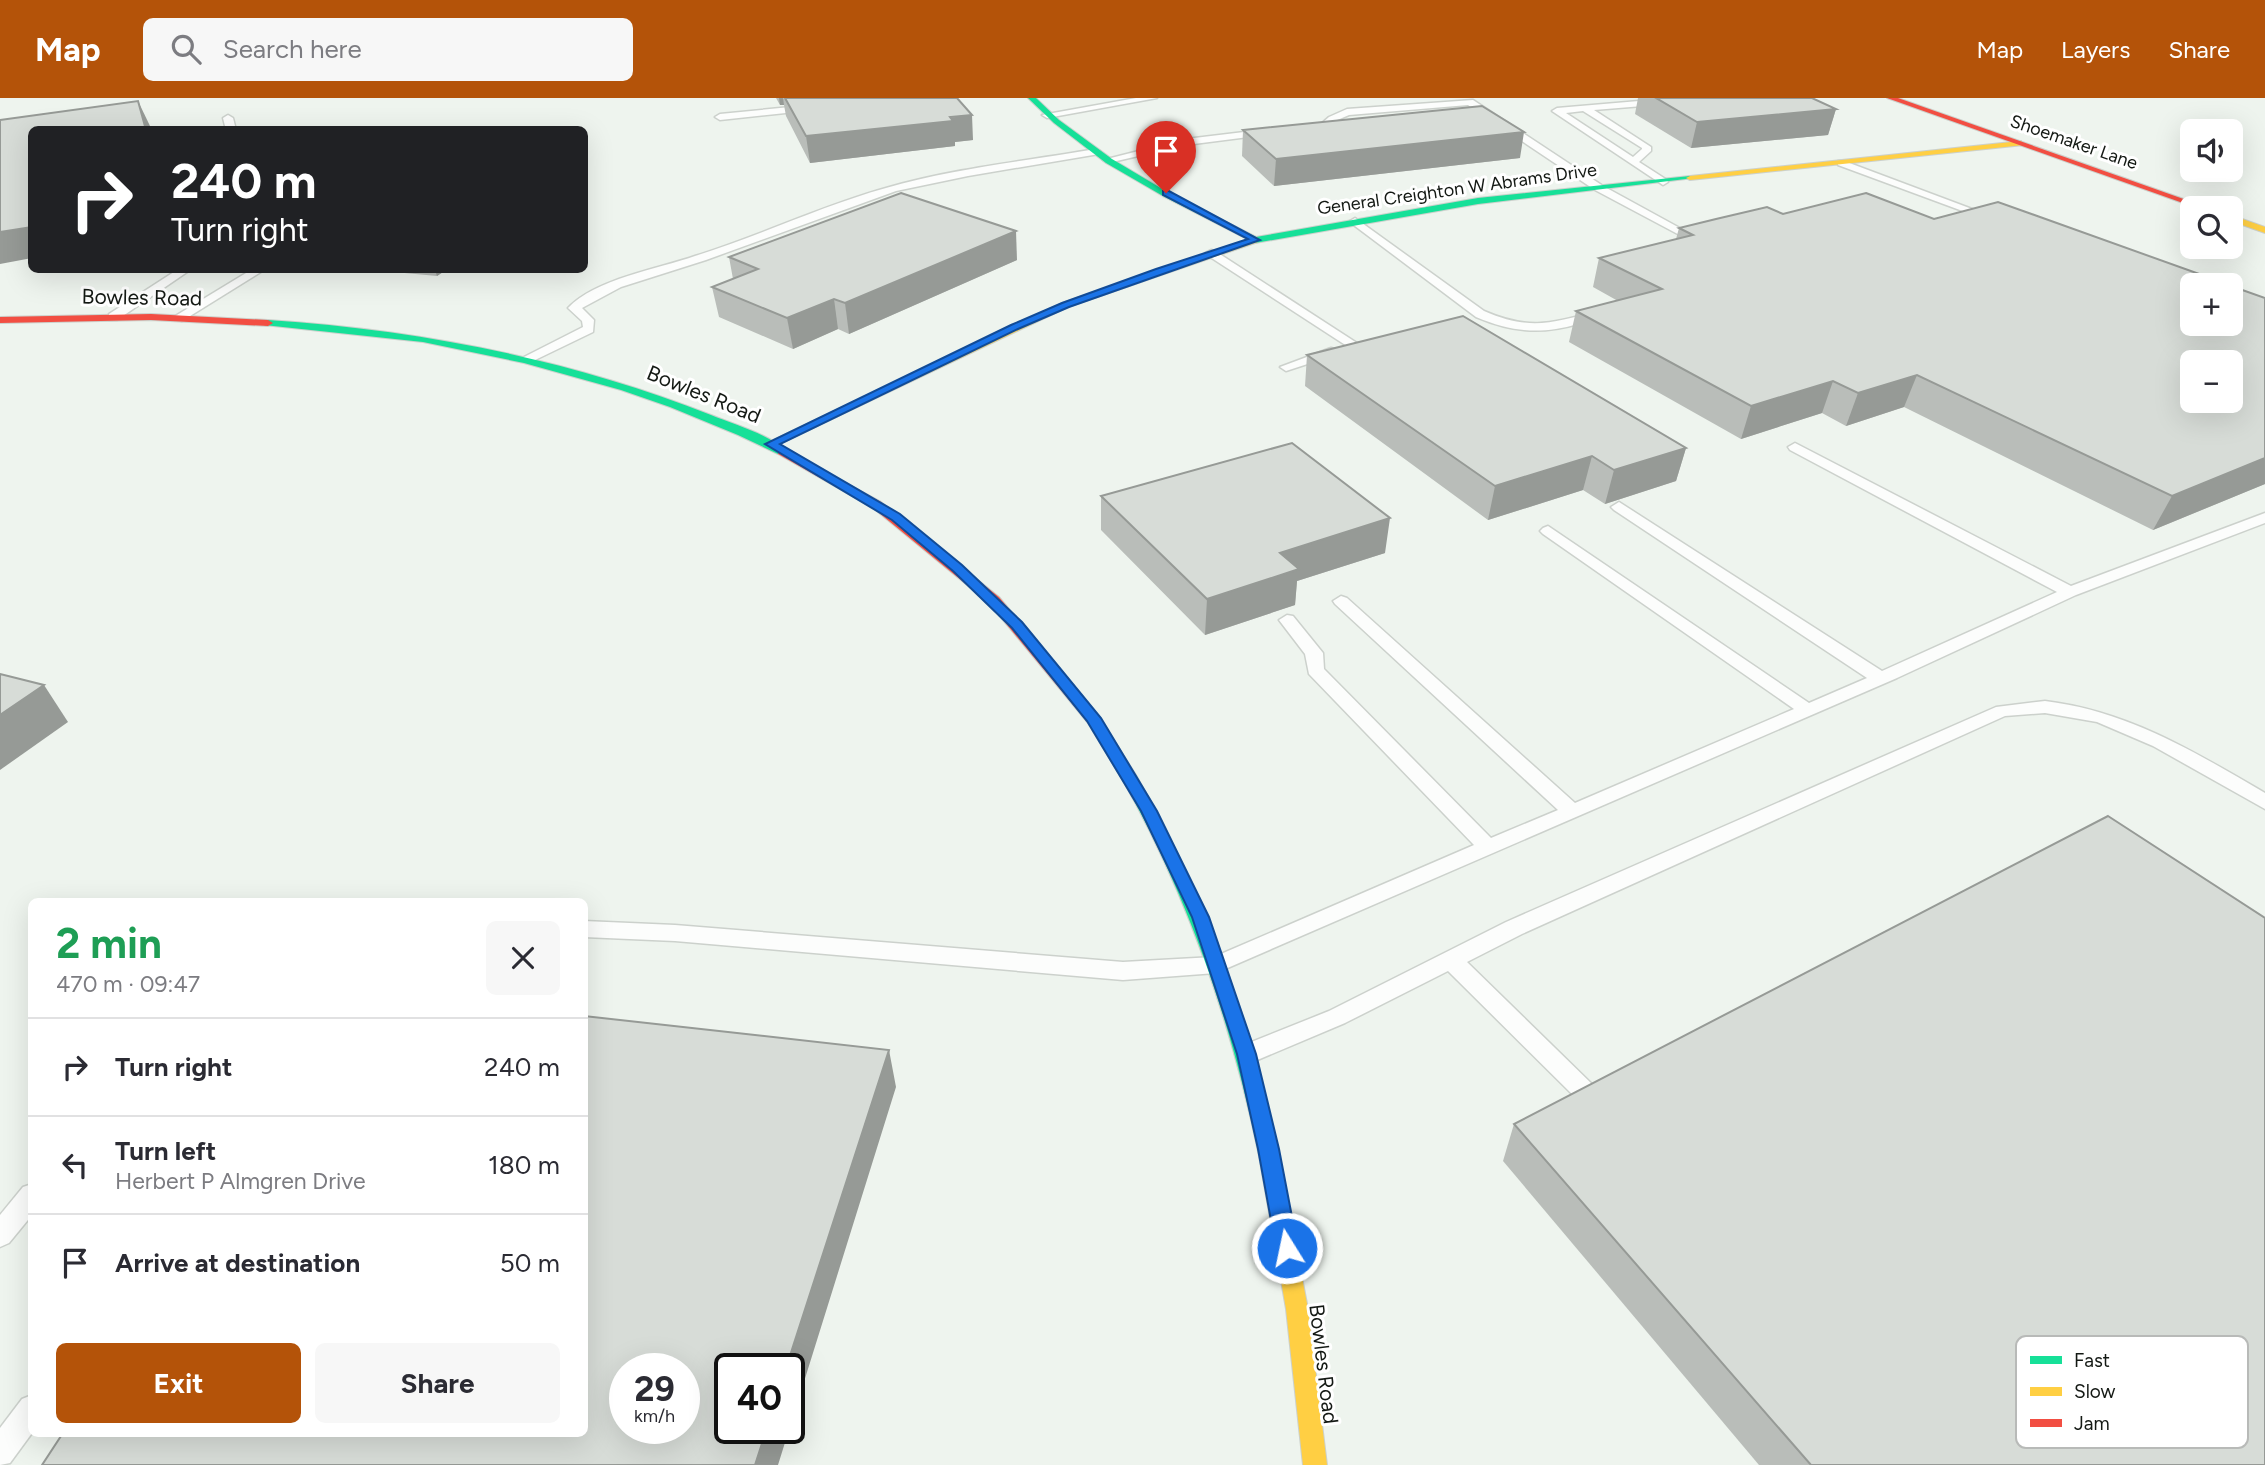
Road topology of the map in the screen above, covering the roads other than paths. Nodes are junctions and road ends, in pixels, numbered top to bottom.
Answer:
1 (1032, 98) edge
2 (1148, 98) edge
3 (1704, 98) edge
4 (1891, 98) edge
5 (828, 106) edge
6 (1389, 109) junction
7 (1585, 109) junction
8 (1047, 115) junction
9 (720, 117) dead end
10 (228, 118) dead end
11 (1403, 119) edge
12 (230, 126) edge
13 (1324, 127) junction
14 (1291, 129) edge
15 (1341, 129) edge
16 (1278, 131) edge
17 (2021, 144) junction
18 (1102, 156) junction
19 (1633, 162) junction
20 (1841, 163) junction
21 (1663, 182) junction
22 (1600, 188) junction
23 (2180, 199) edge
24 (1981, 215) junction
25 (1957, 220) edge
26 (1355, 221) junction
27 (2243, 222) edge
28 (2006, 224) edge
29 (2265, 230) edge
30 (1706, 235) edge
31 (1693, 238) junction
32 (1255, 240) junction
33 (1680, 241) edge
34 (1211, 253) junction
35 (179, 273) edge
36 (253, 273) edge
37 (1609, 312) edge
38 (113, 317) junction
39 (178, 318) junction
40 (0, 320) edge
41 (528, 358) junction
42 (1286, 366) dead end
43 (771, 444) junction
44 (1795, 447) dead end
45 (1619, 507) dead end
46 (2265, 518) edge
47 (1548, 531) dead end
48 (2070, 592) junction
49 (1341, 601) dead end
50 (1287, 620) dead end
51 (1880, 678) junction
52 (1807, 710) junction
53 (2265, 802) edge
54 (1573, 811) junction
55 (1489, 848) junction
56 (588, 929) edge
57 (1451, 960) junction
58 (1216, 965) junction
59 (1247, 1054) junction
60 (1587, 1094) edge
61 (28, 1200) edge
62 (0, 1235) edge
63 (28, 1414) edge
64 (0, 1453) edge
65 (1315, 1465) edge

1 - 8 street
2 - 8 lane
3 - 7 lane
4 - 17 street, Shoemaker Lane
5 - 9 lane
6 - 11 lane
6 - 13 lane
6 - 22 lane
7 - 19 lane
7 - 19 lane
8 - 18 street
10 - 12 lane
13 - 14 lane
13 - 15 lane
16 - 18 lane
17 - 20 street, General Creighton W Abrams Drive
17 - 23 street, Shoemaker Lane
18 - 32 street
18 - 41 lane
19 - 21 lane
20 - 21 street, General Creighton W Abrams Drive
20 - 24 lane
21 - 22 street, General Creighton W Abrams Drive
22 - 26 street, General Creighton W Abrams Drive
22 - 31 lane
24 - 25 lane
24 - 28 lane
26 - 32 street, General Creighton W Abrams Drive
26 - 37 lane
27 - 29 street
30 - 31 lane
31 - 33 lane
32 - 34 street, General Creighton W Abrams Drive
34 - 42 lane
34 - 43 street, General Creighton W Abrams Drive
35 - 38 lane
36 - 39 lane
38 - 39 street, Bowles Road
38 - 40 street, Bowles Road
39 - 41 street, Bowles Road
41 - 43 street, Bowles Road
43 - 58 street, Bowles Road
44 - 48 lane
45 - 51 lane
46 - 48 lane
47 - 52 lane
48 - 51 lane
49 - 54 lane
50 - 55 lane
51 - 52 lane
52 - 54 lane
53 - 57 lane
54 - 55 lane
55 - 58 lane
56 - 58 lane
57 - 59 lane
57 - 60 lane
58 - 59 street, Bowles Road
59 - 65 street, Bowles Road
61 - 62 lane
63 - 64 lane

